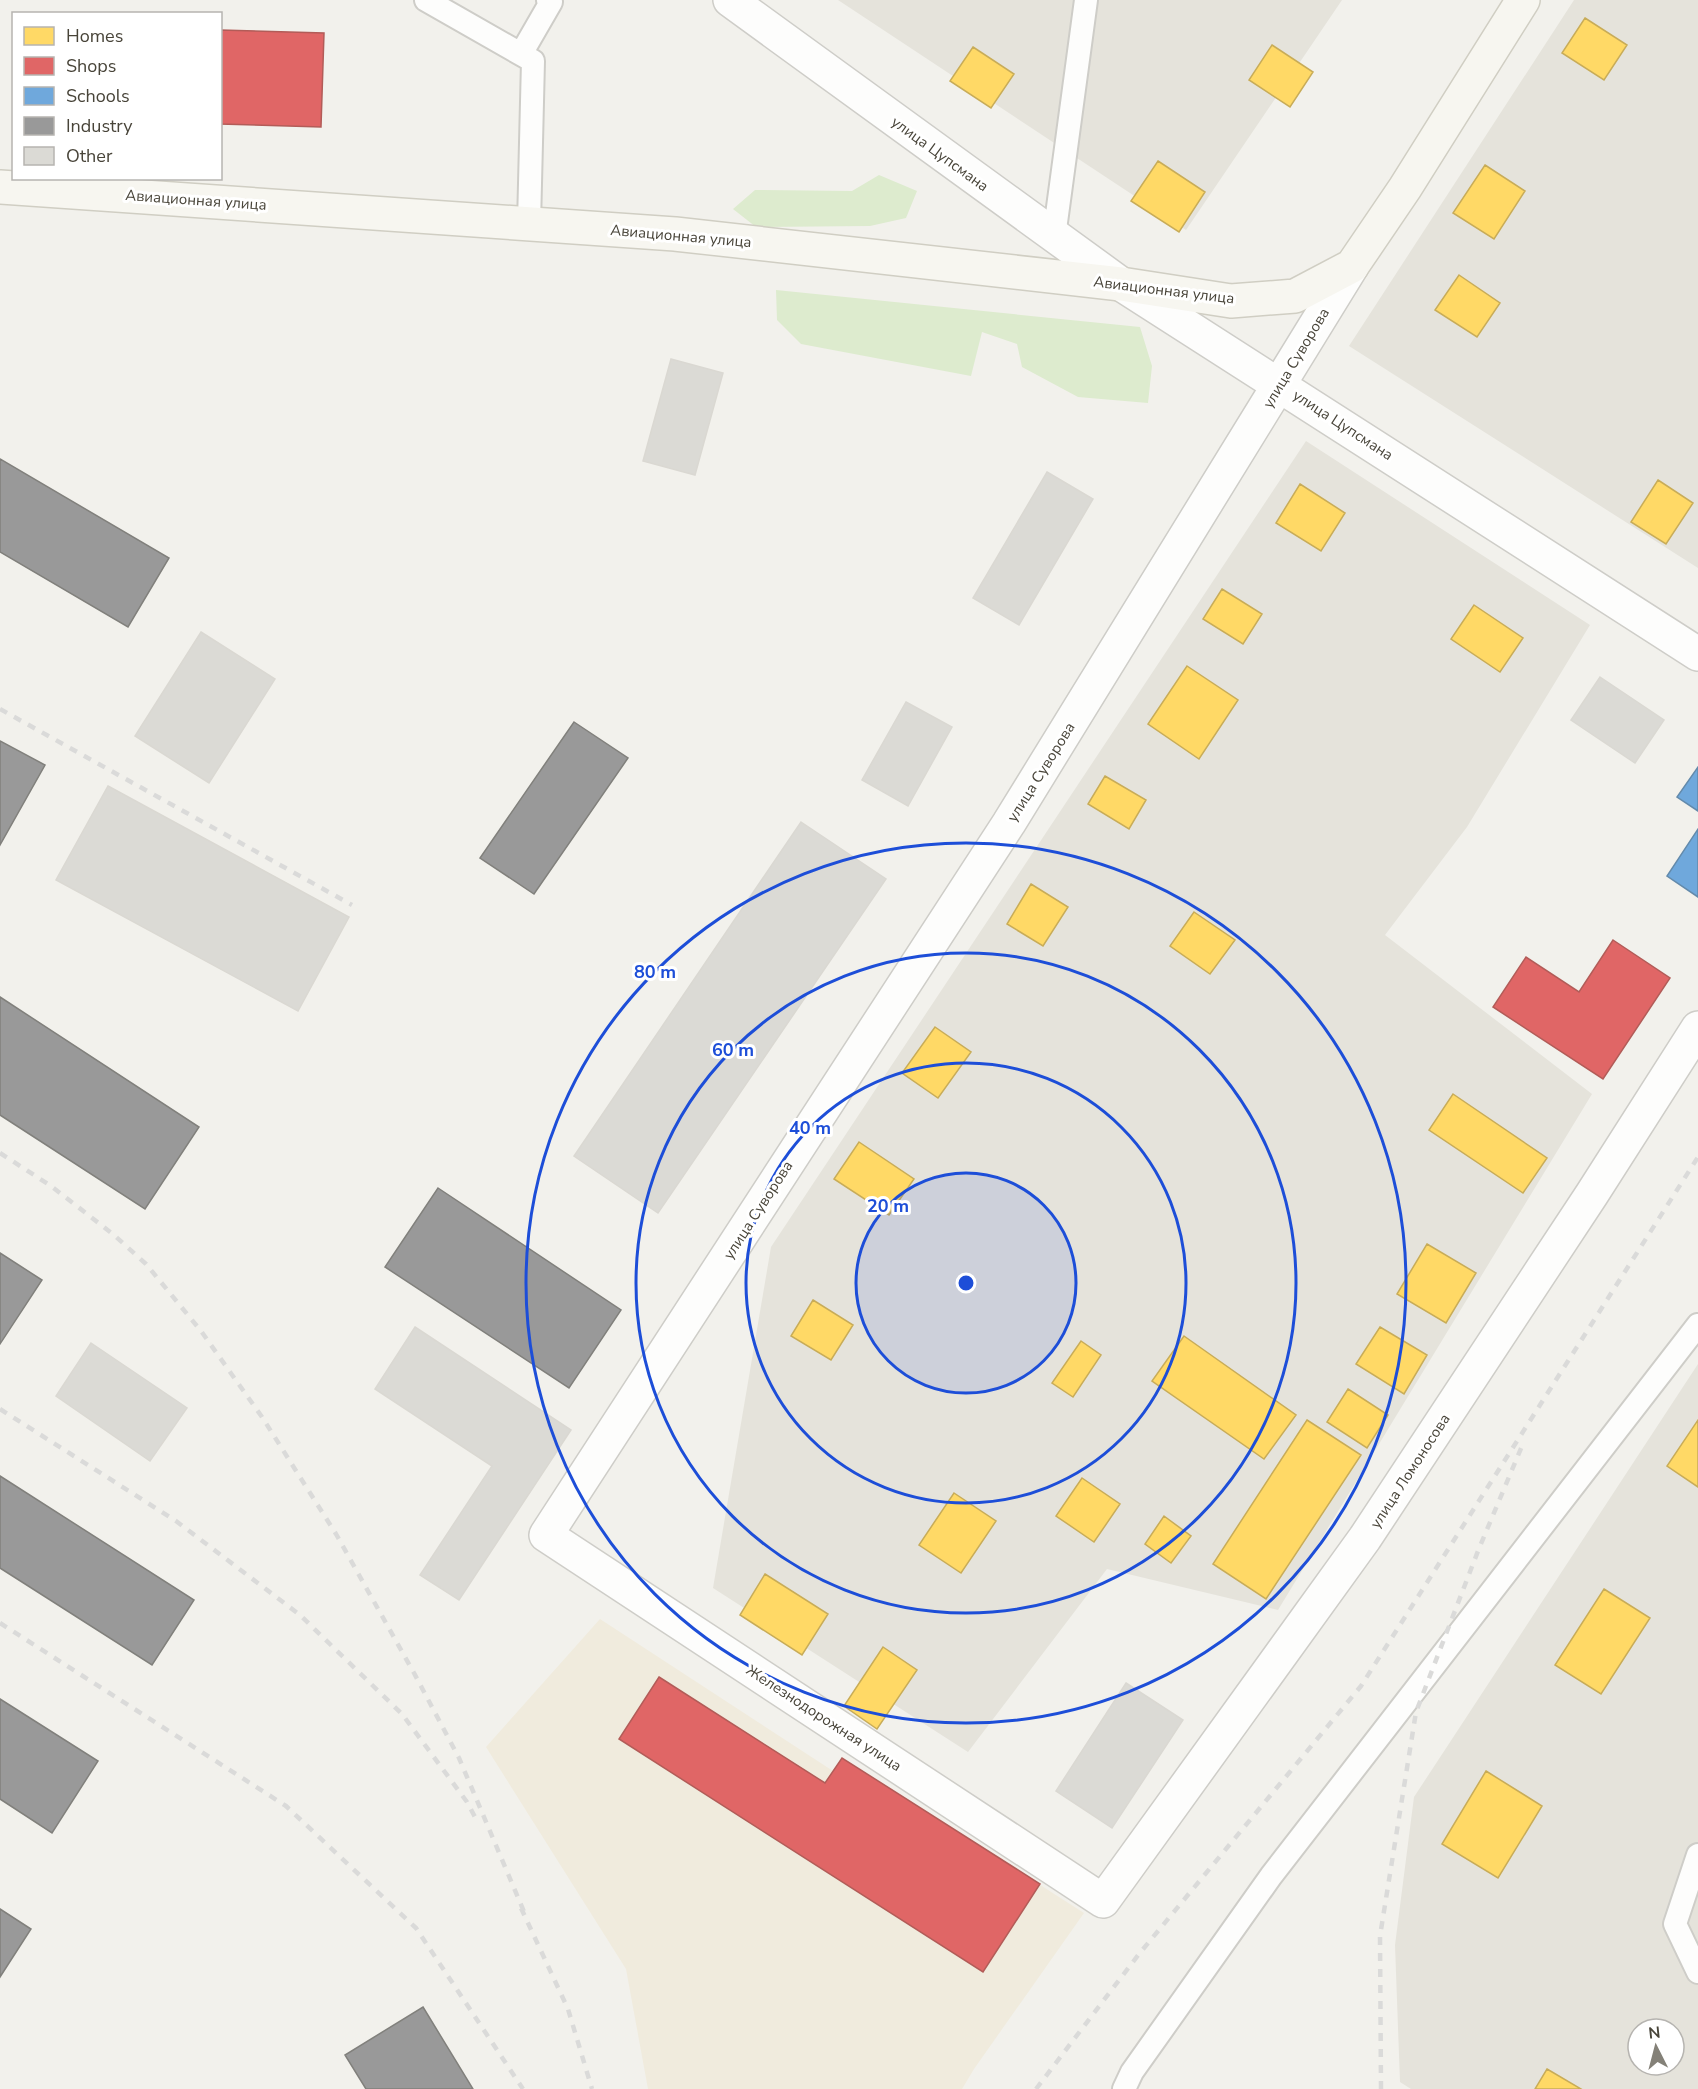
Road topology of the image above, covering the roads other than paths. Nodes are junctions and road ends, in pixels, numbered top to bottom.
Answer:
1 (426, 0) edge
2 (548, 0) edge
3 (730, 0) edge
4 (1086, 0) edge
5 (1523, 0) edge
6 (520, 54) junction
7 (0, 187) edge
8 (529, 224) junction
9 (1054, 237) junction
10 (1352, 266) junction
11 (1121, 284) junction
12 (1280, 385) junction
13 (1698, 654) edge
14 (1698, 1028) edge
15 (1698, 1325) edge
16 (546, 1535) joint
17 (1698, 1855) edge
18 (1103, 1901) joint
19 (1698, 1972) edge
20 (1124, 2089) edge

1 - 6 lane
2 - 6 lane
3 - 9 street, улица Цупсмана
4 - 9 lane
5 - 10 main road, улица Суворова
6 - 8 lane
7 - 8 main road, Авиационная улица
8 - 11 main road, Авиационная улица
9 - 11 street, улица Цупсмана
10 - 11 main road, Авиационная улица
10 - 12 street, улица Суворова
11 - 12 street, улица Цупсмана
12 - 13 street, улица Цупсмана
12 - 16 street, улица Суворова
14 - 18 street, улица Ломоносова
15 - 20 lane
16 - 18 street, Железнодорожная улица
17 - 19 lane

